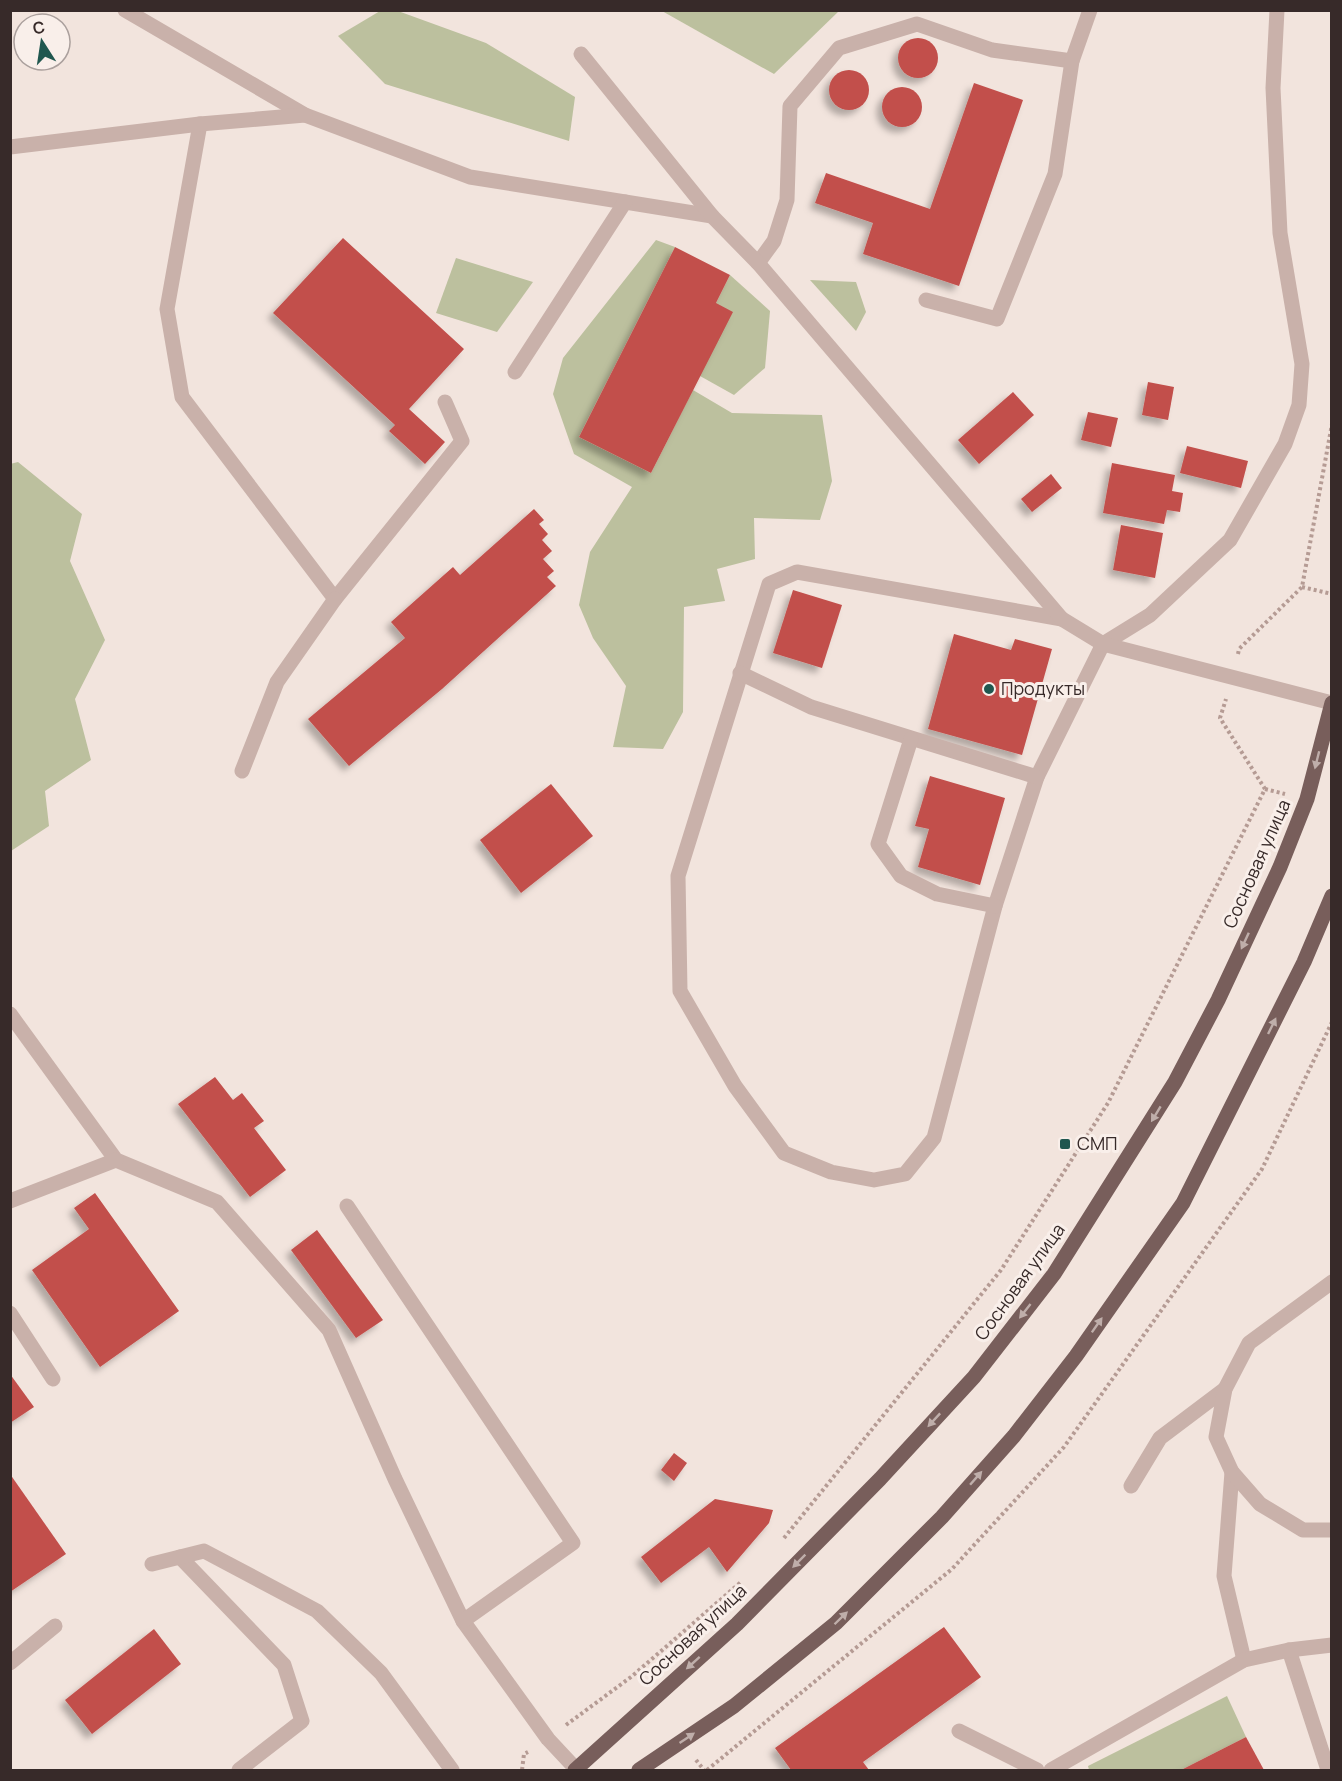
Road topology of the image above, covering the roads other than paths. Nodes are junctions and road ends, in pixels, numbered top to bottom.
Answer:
1 (125, 10) edge
2 (1090, 10) edge
3 (1277, 10) edge
4 (581, 54) dead end
5 (1072, 61) junction
6 (305, 115) junction
7 (200, 124) junction
8 (10, 147) edge
9 (625, 202) junction
10 (712, 216) junction
11 (758, 263) junction
12 (926, 300) dead end
13 (515, 372) dead end
14 (445, 402) dead end
15 (335, 599) junction
16 (1062, 619) junction
17 (1103, 644) junction
18 (740, 673) junction
19 (1332, 703) edge
20 (911, 739) junction
21 (242, 771) dead end
22 (1037, 777) junction
23 (1332, 896) edge
24 (995, 906) junction
25 (10, 1014) edge
26 (116, 1160) junction
27 (10, 1201) edge
28 (347, 1206) dead end
29 (1332, 1281) edge
30 (10, 1313) edge
31 (53, 1378) dead end
32 (1226, 1389) junction
33 (1232, 1472) junction
34 (1131, 1486) dead end
35 (1332, 1530) edge
36 (180, 1557) junction
37 (152, 1564) dead end
38 (463, 1621) junction
39 (55, 1626) dead end
40 (1332, 1645) edge
41 (1289, 1650) junction
42 (1244, 1660) junction
43 (10, 1662) edge
44 (959, 1731) dead end
45 (239, 1770) edge
46 (452, 1770) edge
47 (576, 1770) edge
48 (639, 1770) edge
49 (1037, 1770) edge
50 (1051, 1770) edge
51 (1328, 1770) edge

1 - 6 street
2 - 5 street
3 - 17 street
4 - 10 street
5 - 11 street
5 - 12 street
6 - 7 street
6 - 9 street
7 - 8 street
7 - 15 street
9 - 10 street
9 - 13 street
10 - 11 street
11 - 16 street
14 - 15 street
15 - 21 street
16 - 17 street
16 - 18 street
17 - 19 street
17 - 22 street
18 - 20 street
18 - 24 street
19 -> 47 main road, Сосновая улица
20 - 22 street
20 - 24 street
22 - 24 street
48 -> 23 main road
25 - 26 street
26 - 27 street
26 - 38 street
28 - 38 street
29 - 32 street
30 - 31 street
32 - 33 street
32 - 34 street
33 - 35 street
33 - 42 street
36 - 37 street
36 - 45 street
36 - 46 street
38 - 47 street
39 - 43 street
40 - 41 street
41 - 42 street
41 - 51 street
42 - 50 street
44 - 49 street

